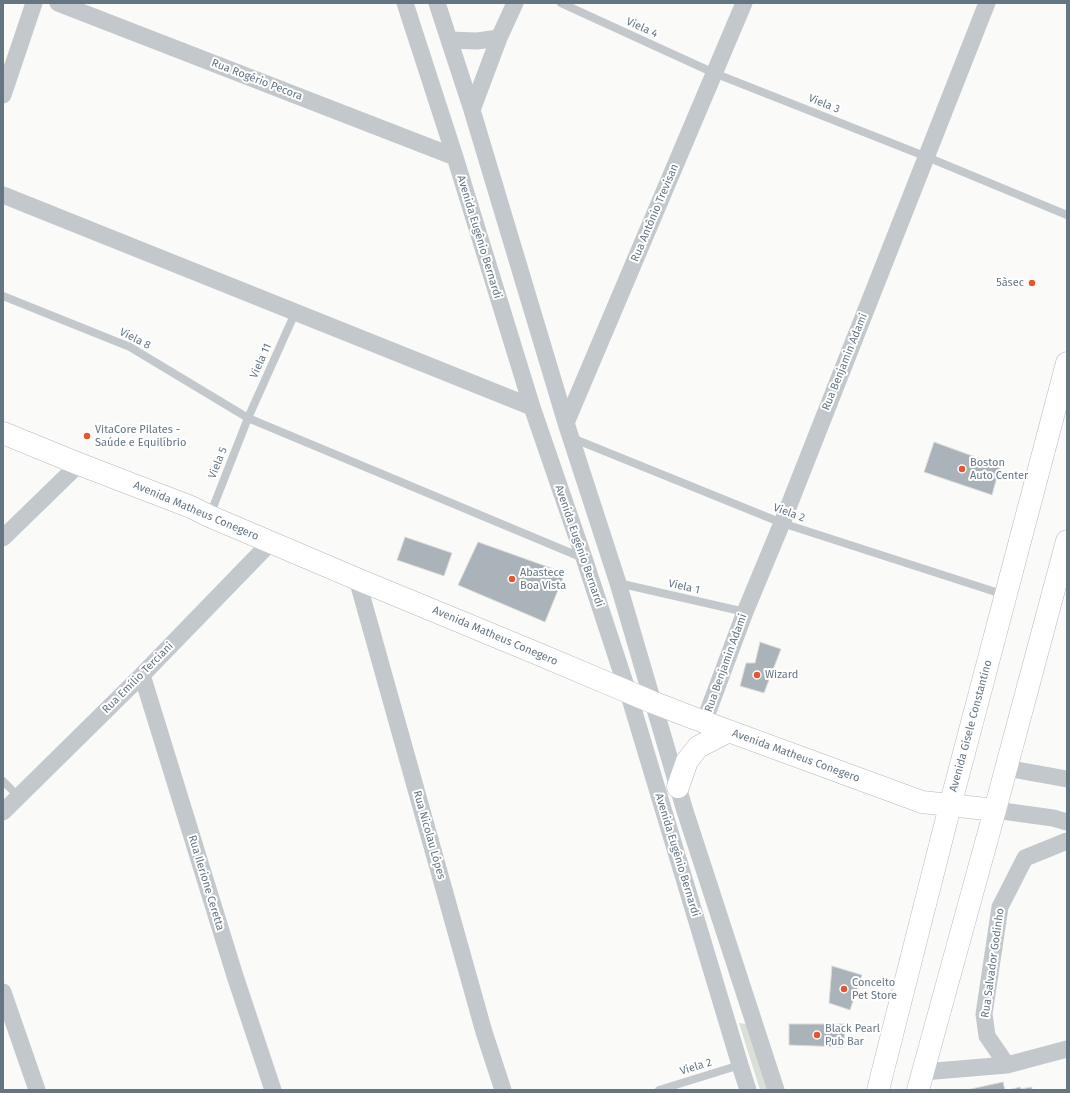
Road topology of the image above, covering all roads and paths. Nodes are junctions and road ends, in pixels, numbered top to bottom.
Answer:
1 (34, 3) edge
2 (58, 3) edge
3 (405, 3) edge
4 (438, 3) edge
5 (515, 3) edge
6 (561, 3) edge
7 (744, 3) edge
8 (987, 3) edge
9 (499, 38) junction
10 (449, 40) junction
11 (714, 73) junction
12 (3, 95) edge
13 (472, 110) junction
14 (926, 156) junction
15 (455, 157) junction
16 (3, 195) edge
17 (1067, 215) edge
18 (3, 296) edge
19 (295, 313) junction
20 (1067, 363) edge
21 (532, 407) junction
22 (248, 418) junction
23 (568, 431) junction
24 (3, 433) edge
25 (79, 464) junction
26 (209, 516) junction
27 (782, 523) junction
28 (3, 538) edge
29 (1067, 541) edge
30 (271, 542) junction
31 (584, 558) junction
32 (357, 579) junction
33 (618, 583) junction
34 (1006, 595) junction
35 (745, 612) junction
36 (142, 675) junction
37 (628, 692) junction
38 (652, 702) junction
39 (704, 722) junction
40 (729, 731) junction
41 (1006, 768) junction
42 (1067, 779) edge
43 (3, 781) edge
44 (678, 787) junction
45 (18, 796) junction
46 (950, 806) junction
47 (995, 810) junction
48 (3, 812) edge
49 (1067, 822) edge
50 (1067, 841) edge
51 (3, 992) edge
52 (1067, 1049) edge
53 (740, 1065) junction
54 (1007, 1065) junction
55 (920, 1081) edge
56 (37, 1090) edge
57 (273, 1090) edge
58 (503, 1090) edge
59 (659, 1090) edge
60 (748, 1090) edge
61 (776, 1090) edge
62 (878, 1090) edge

1 - 12 street
2 - 15 street, Rua Rogério Pecora
3 - 15 street, Avenida Eugênio Bernardi
4 - 10 street, Avenida Eugênio Bernardi
5 - 9 street
6 - 11 lane, Viela 4
7 - 11 street, Rua Antônio Trevisan
8 - 14 street, Rua Benjamin Adami
9 - 10 street
9 - 13 street
10 - 13 street, Avenida Eugênio Bernardi
11 - 14 lane, Viela 3
11 - 23 street, Rua Antônio Trevisan
13 - 23 street, Avenida Eugênio Bernardi
14 - 17 lane, Viela 3
14 - 27 street, Rua Benjamin Adami
15 - 21 street, Avenida Eugênio Bernardi
16 - 19 street
18 - 22 lane, Viela 8
19 - 21 street
19 - 22 lane, Viela 11
20 - 34 main road, Avenida Gisele Constantino
21 - 31 street, Avenida Eugênio Bernardi
22 - 26 lane, Viela 5
22 - 31 lane, Viela 8
23 - 27 lane, Viela 2
23 - 33 street, Avenida Eugênio Bernardi
24 - 25 main road, Avenida Matheus Conegero
25 - 26 main road, Avenida Matheus Conegero
25 - 28 street
26 - 30 main road, Avenida Matheus Conegero
27 - 34 lane, Viela 2
27 - 35 street, Rua Benjamin Adami
29 - 41 main road
30 - 32 main road, Avenida Matheus Conegero
30 - 36 street, Rua Emílio Terciani
31 - 37 street, Avenida Eugênio Bernardi
32 - 37 main road, Avenida Matheus Conegero
32 - 58 street, Rua Nicolau Lópes
33 - 35 lane, Viela 1
33 - 38 street, Avenida Eugênio Bernardi
34 - 46 main road, Avenida Gisele Constantino
35 - 39 street, Rua Benjamin Adami
36 - 45 street, Rua Emílio Terciani
36 - 57 street, Rua Ilerione Ceretta
37 - 38 main road, Avenida Matheus Conegero
37 - 53 street, Avenida Eugênio Bernardi
38 - 39 main road, Avenida Matheus Conegero
38 - 44 street, Avenida Eugênio Bernardi
39 - 40 main road, Avenida Matheus Conegero
40 - 44 main road
40 - 46 main road, Avenida Matheus Conegero
41 - 42 street
41 - 47 main road
43 - 45 lane
44 - 61 street, Avenida Eugênio Bernardi
45 - 48 street, Rua Emílio Terciani
46 - 47 main road, Avenida Matheus Conegero
46 - 62 main road, Avenida Gisele Constantino
47 - 49 street
47 - 55 main road
50 - 54 street, Rua Salvador Godinho
51 - 56 street
52 - 54 street
53 - 59 lane, Viela 2
53 - 60 street, Avenida Eugênio Bernardi
54 - 55 street

